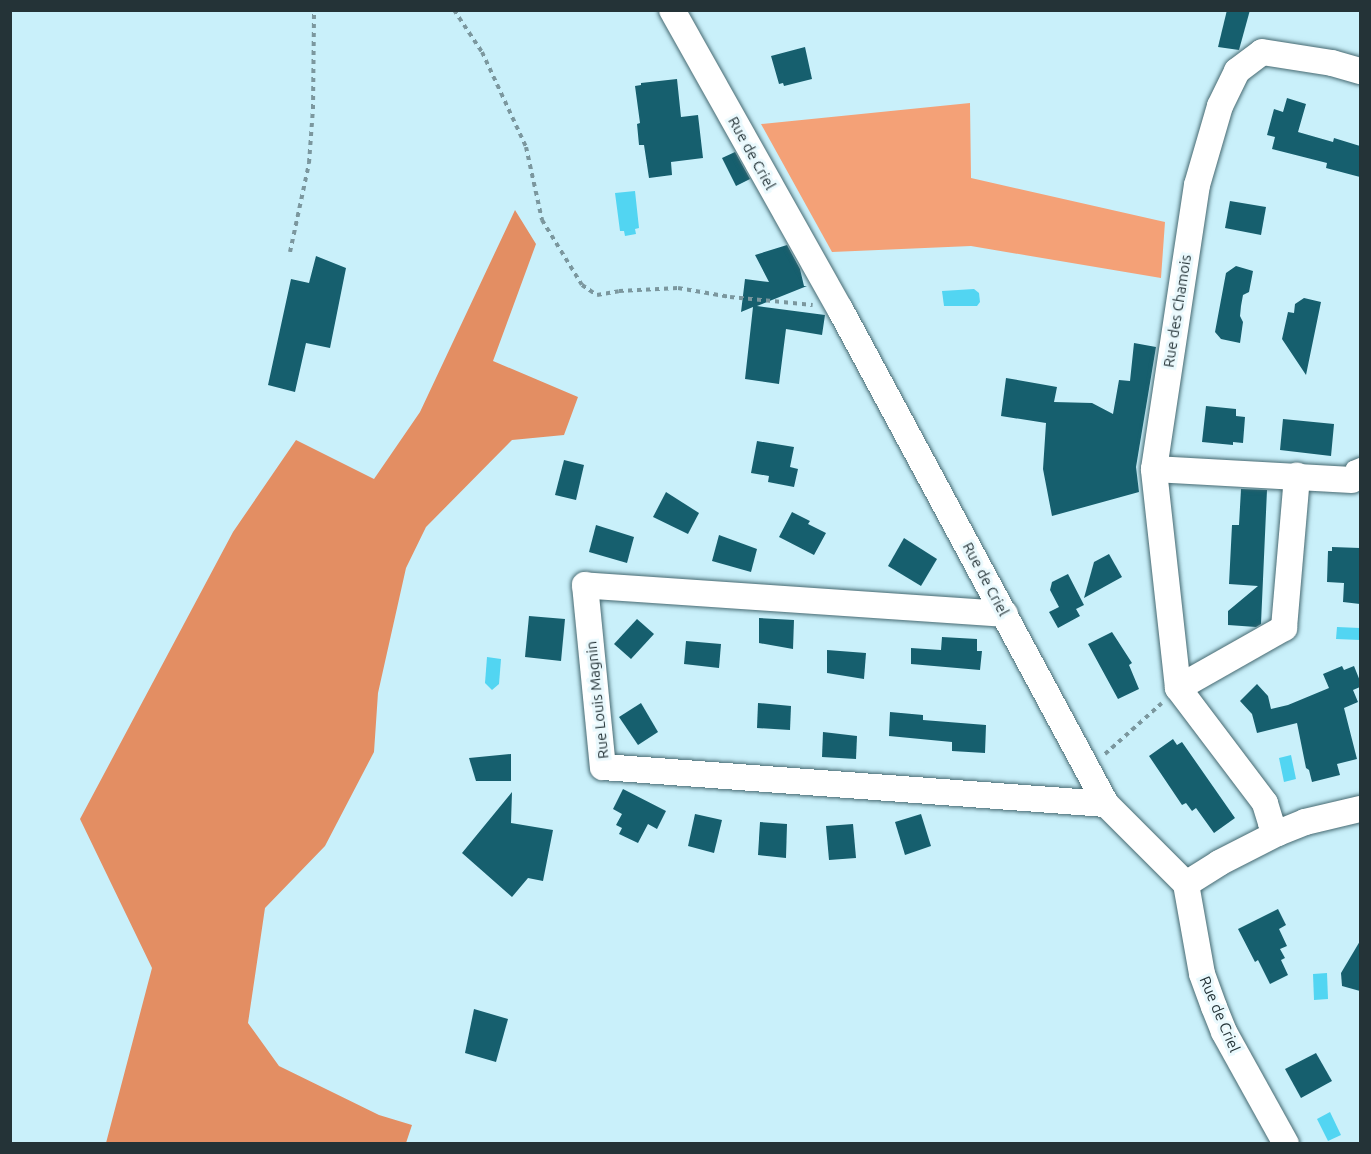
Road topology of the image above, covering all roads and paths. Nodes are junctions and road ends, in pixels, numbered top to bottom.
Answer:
1 (314, 10) edge
2 (454, 10) edge
3 (672, 10) edge
4 (1360, 71) edge
5 (290, 252) dead end
6 (840, 309) junction
7 (1154, 469) junction
8 (1356, 473) edge
9 (1297, 477) junction
10 (1005, 614) junction
11 (1178, 688) junction
12 (1087, 770) junction
13 (1106, 804) junction
14 (1360, 809) edge
15 (1278, 833) junction
16 (1186, 884) junction
17 (1286, 1143) edge

1 - 5 path
2 - 6 path
3 - 6 street, Rue de Criel
4 - 7 street, Rue des Chamois
6 - 10 street, Rue de Criel
7 - 9 street
7 - 11 street, Rue des Chamois
8 - 9 street
9 - 11 street
10 - 12 street, Rue de Criel
10 - 13 street, Rue Louis Magnin
11 - 12 path
11 - 15 street
12 - 13 street, Rue de Criel
13 - 16 street, Rue de Criel
14 - 15 street
15 - 16 street
16 - 17 street, Rue de Criel

